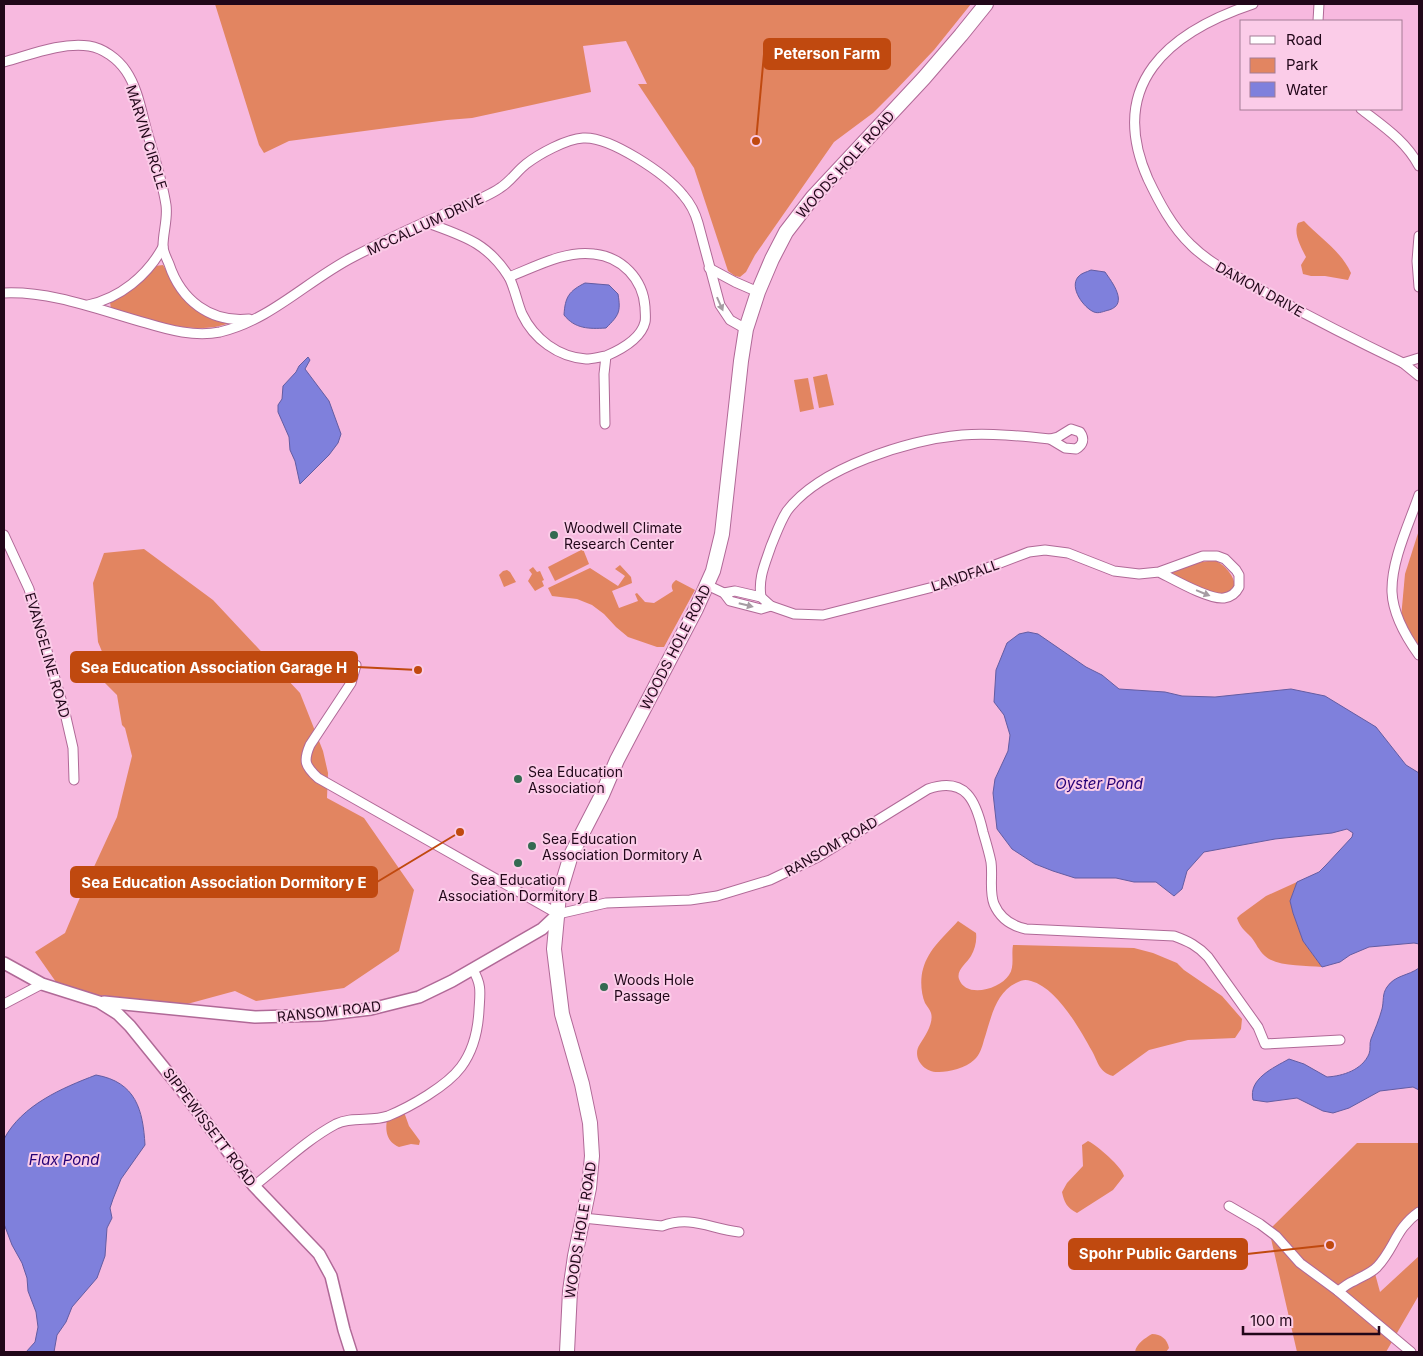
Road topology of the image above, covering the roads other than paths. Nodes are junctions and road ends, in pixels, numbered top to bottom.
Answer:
1 (986, 4) edge
2 (1253, 4) edge
3 (1319, 4) edge
4 (1318, 20) edge
5 (4, 62) edge
6 (1362, 110) edge
7 (1419, 166) edge
8 (426, 222) junction
9 (1419, 236) edge
10 (163, 247) junction
11 (709, 268) junction
12 (509, 277) junction
13 (1419, 287) edge
14 (758, 292) junction
15 (4, 294) edge
16 (88, 305) junction
17 (255, 318) junction
18 (746, 329) junction
19 (606, 356) junction
20 (1419, 358) edge
21 (1403, 363) junction
22 (1419, 376) edge
23 (605, 424) dead end
24 (1050, 439) dead end
25 (1419, 495) edge
26 (4, 535) edge
27 (1159, 572) junction
28 (708, 585) junction
29 (724, 593) junction
30 (761, 597) junction
31 (770, 606) junction
32 (1419, 655) edge
33 (356, 665) dead end
34 (74, 780) dead end
35 (558, 914) junction
36 (4, 963) edge
37 (473, 970) junction
38 (42, 984) junction
39 (99, 1002) junction
40 (4, 1004) edge
41 (1340, 1040) dead end
42 (254, 1186) junction
43 (1229, 1206) dead end
44 (1419, 1212) edge
45 (583, 1218) junction
46 (739, 1232) dead end
47 (1338, 1291) junction
48 (351, 1352) edge
49 (567, 1352) edge
50 (1410, 1352) edge

1 - 14 highway, WOODS HOLE ROAD
2 - 21 street, DAMON DRIVE
3 - 4 street
5 - 10 street, MARVIN CIRCLE
6 - 7 street
8 - 11 street, MCCALLUM DRIVE
8 - 12 street
8 - 17 street, MCCALLUM DRIVE
9 - 13 street
10 - 16 street, MARVIN CIRCLE
10 - 17 street, MARVIN CIRCLE
11 - 14 street
11 -> 18 street, MCCALLUM DRIVE
12 - 19 street
12 - 19 street
14 - 18 highway, WOODS HOLE ROAD
15 - 16 street, MCCALLUM DRIVE
16 - 17 street, MCCALLUM DRIVE
18 - 28 highway, WOODS HOLE ROAD
19 - 23 street
20 - 21 street
21 - 22 street, DAMON DRIVE
24 - 30 street
25 - 32 street
26 - 34 street, EVANGELINE ROAD
27 -> 27 street, LANDFALL
27 - 31 street, LANDFALL
28 - 29 street, LANDFALL
28 - 35 highway, WOODS HOLE ROAD
29 - 30 street, LANDFALL
29 -> 31 street, LANDFALL
30 - 31 street, LANDFALL
33 - 35 street
35 - 37 main road, RANSOM ROAD
35 - 41 street, RANSOM ROAD
35 - 45 highway, WOODS HOLE ROAD
36 - 38 main road, SIPPEWISSETT ROAD
37 - 39 main road, RANSOM ROAD
37 - 42 street
38 - 39 main road, SIPPEWISSETT ROAD
38 - 40 street
39 - 42 main road, SIPPEWISSETT ROAD
42 - 48 main road, SIPPEWISSETT ROAD
43 - 47 street
44 - 47 street
45 - 46 street
45 - 49 highway, WOODS HOLE ROAD
47 - 50 street

